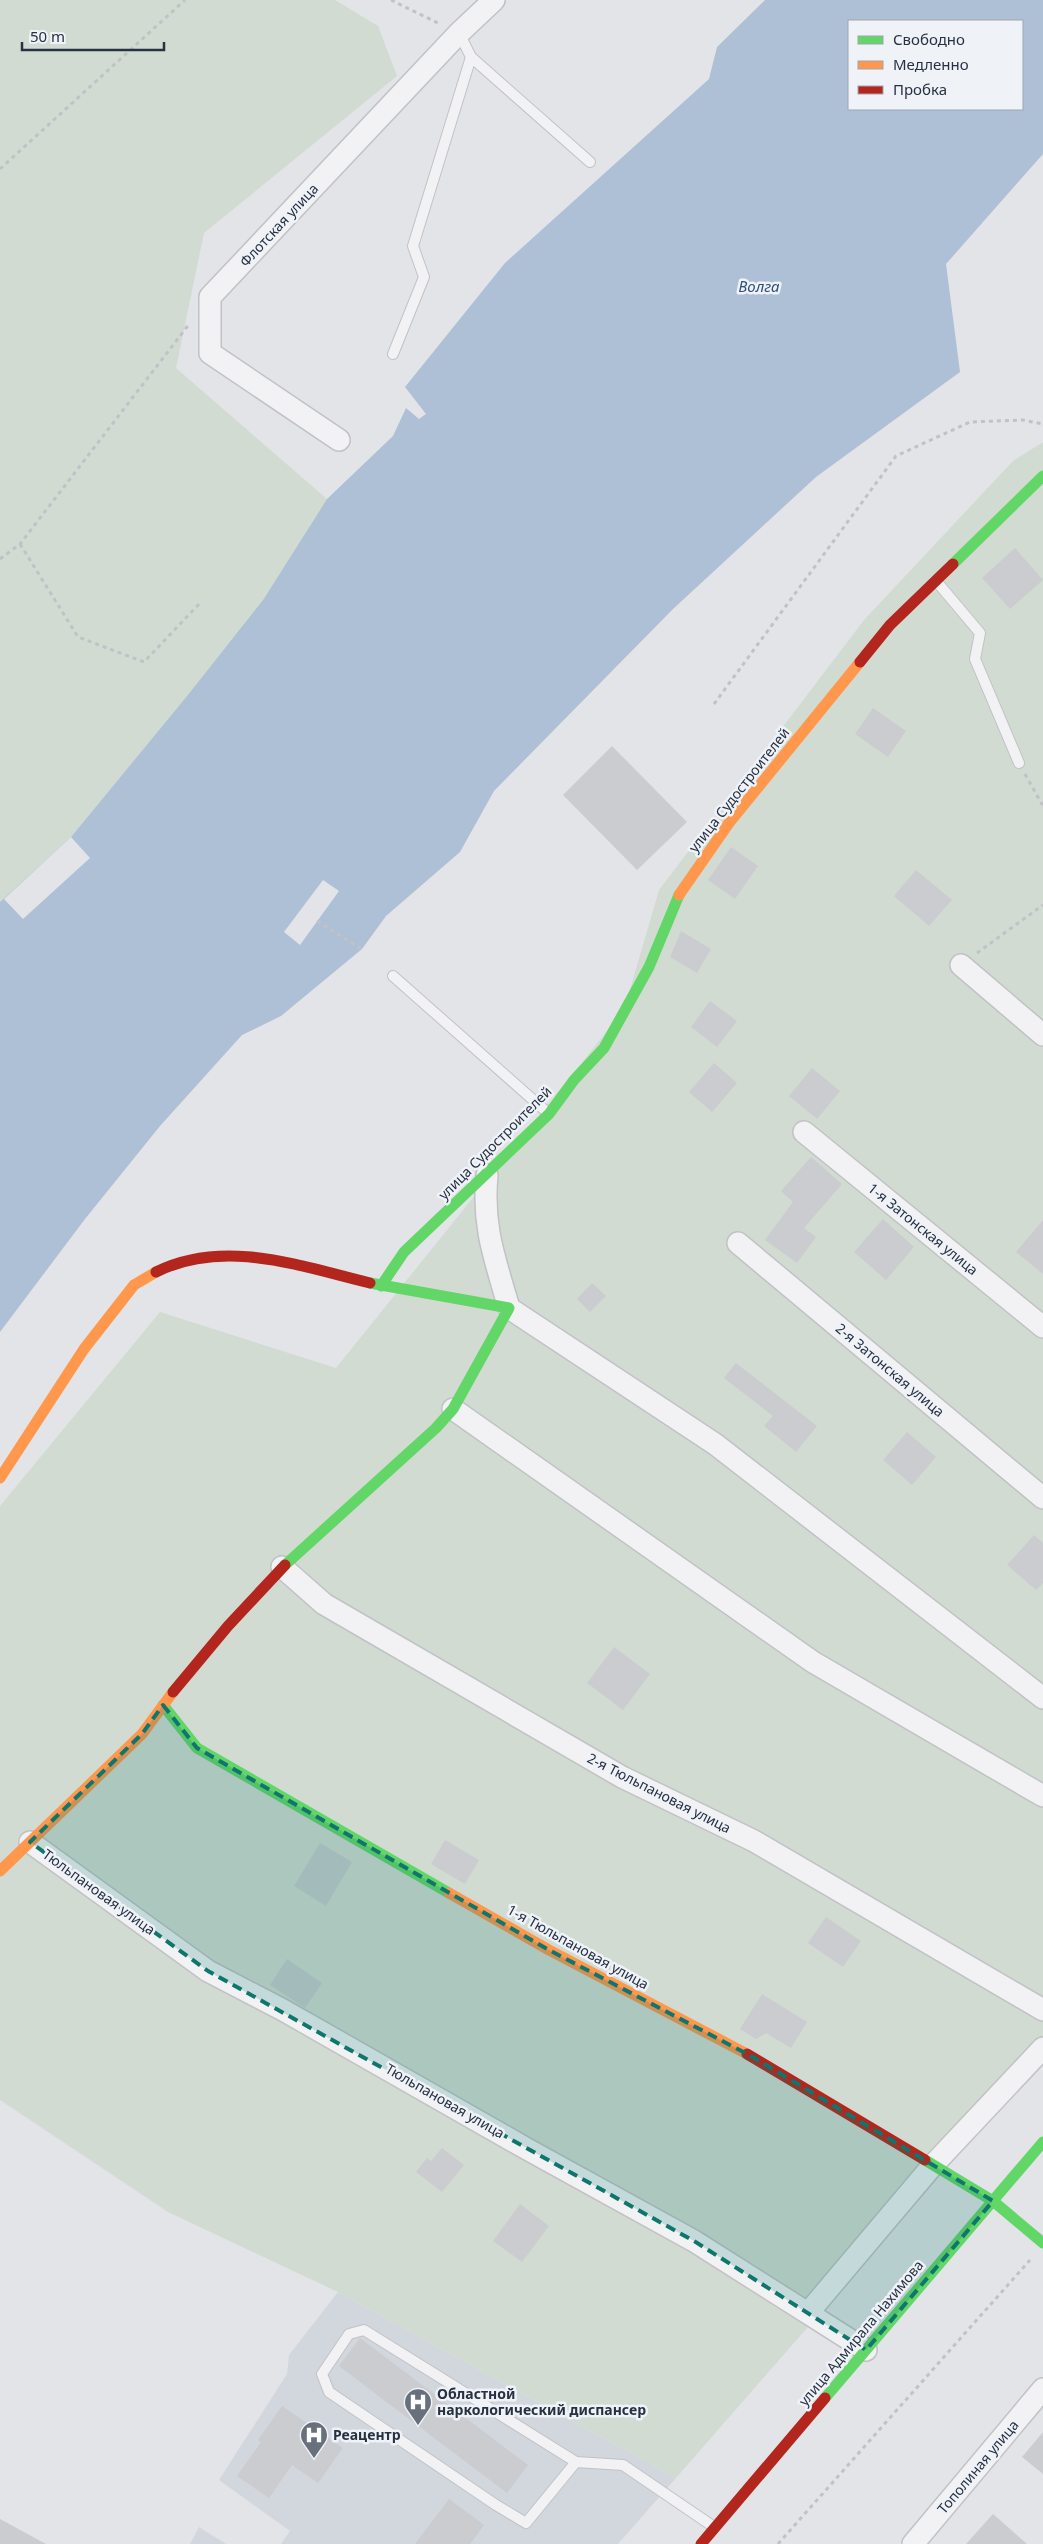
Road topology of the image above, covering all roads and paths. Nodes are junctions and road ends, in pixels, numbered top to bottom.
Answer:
1 (185, 0) edge
2 (391, 0) edge
3 (494, 0) edge
4 (459, 33) junction
5 (471, 57) junction
6 (590, 162) dead end
7 (0, 169) edge
8 (210, 297) junction
9 (393, 354) dead end
10 (1043, 424) edge
11 (339, 440) dead end
12 (1043, 476) edge
13 (20, 544) junction
14 (0, 559) edge
15 (936, 581) junction
16 (201, 602) dead end
17 (714, 704) dead end
18 (1019, 763) joint
19 (1043, 806) edge
20 (1043, 905) edge
21 (317, 921) dead end
22 (362, 949) dead end
23 (960, 965) joint
24 (393, 976) dead end
25 (1043, 1035) edge
26 (548, 1114) junction
27 (804, 1132) dead end
28 (487, 1175) junction
29 (738, 1243) dead end
30 (381, 1286) junction
31 (509, 1308) junction
32 (1043, 1327) edge
33 (453, 1409) junction
34 (0, 1478) edge
35 (1043, 1498) edge
36 (282, 1567) junction
37 (1043, 1698) edge
38 (163, 1705) junction
39 (1043, 1796) edge
40 (30, 1842) junction
41 (0, 1871) edge
42 (1043, 2010) edge
43 (1043, 2048) edge
44 (1043, 2142) edge
45 (933, 2165) junction
46 (993, 2200) junction
47 (1043, 2243) edge
48 (1035, 2255) dead end
49 (808, 2313) junction
50 (866, 2350) junction
51 (1043, 2389) edge
52 (576, 2462) junction
53 (715, 2528) junction
54 (701, 2544) edge
55 (778, 2544) edge
56 (913, 2544) edge

1 - 7 path
2 - 4 path
3 - 4 street, Флотская улица
4 - 5 lane
4 - 8 street, Флотская улица
5 - 6 lane
5 - 9 lane
8 - 11 street
8 - 13 path
10 - 17 path
12 - 15 street, улица Судостроителей
13 - 14 path
13 - 16 path
15 - 18 lane
15 - 26 street, улица Судостроителей
18 - 19 path
20 - 23 path
21 - 22 path
23 - 25 street
24 - 26 lane
26 - 28 street, улица Судостроителей
27 - 32 street, 1-я Затонская улица
28 - 30 street, улица Судостроителей
28 - 31 street
29 - 35 street, 2-я Затонская улица
30 - 31 street
30 - 34 street
31 - 33 street
31 - 37 street
33 - 36 street
33 - 39 street
36 - 38 street
36 - 42 street, 2-я Тюльпановая улица
38 - 40 street
38 - 45 street, 1-я Тюльпановая улица
40 - 41 street
40 - 49 street, Тюльпановая улица
43 - 45 street
44 - 46 street, улица Адмирала Нахимова
45 - 46 street, 1-я Тюльпановая улица
45 - 49 street
46 - 47 street, 1-я Тюльпановая улица
46 - 50 street, улица Адмирала Нахимова
48 - 55 path
49 - 50 street, Тюльпановая улица
50 - 53 street, улица Адмирала Нахимова
51 - 56 street, Тополиная улица
52 - 52 lane
52 - 53 lane
53 - 54 street, улица Адмирала Нахимова

